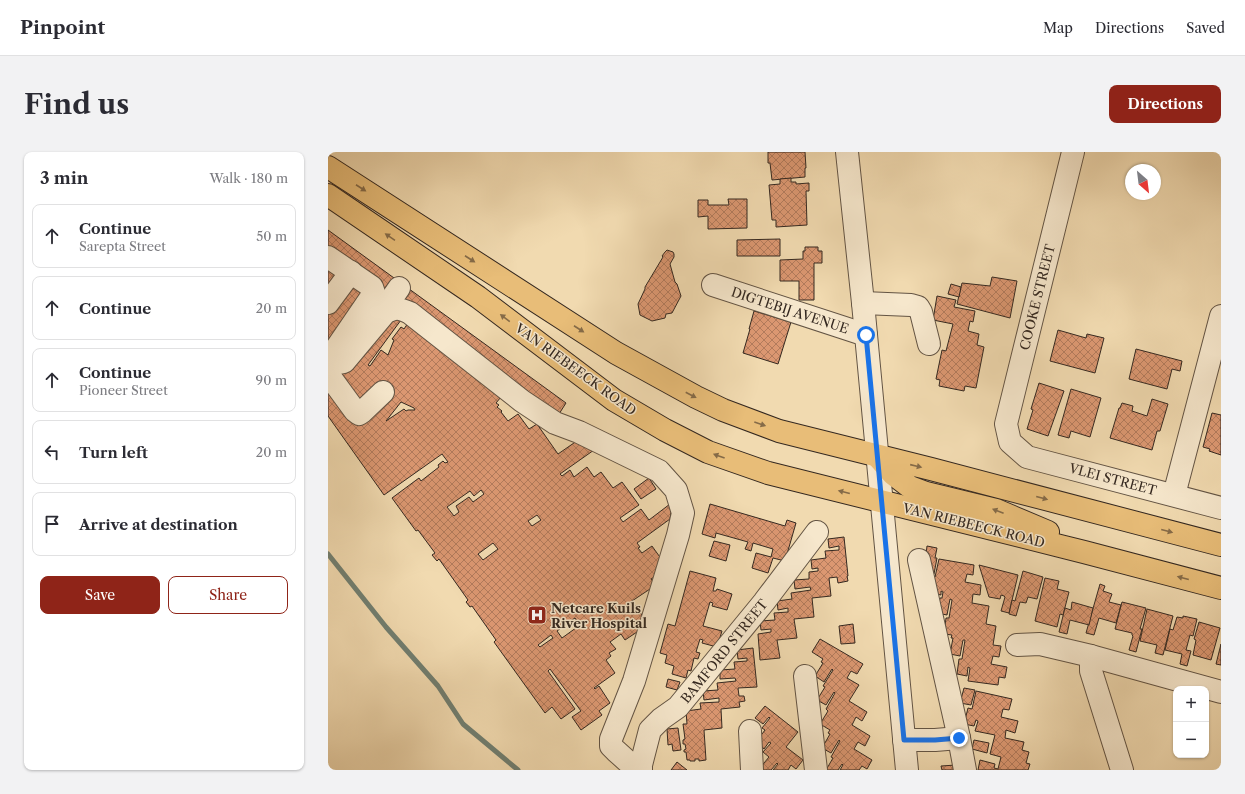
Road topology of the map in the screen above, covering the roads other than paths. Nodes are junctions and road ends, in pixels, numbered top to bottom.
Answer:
1 (848, 152) edge
2 (1073, 152) edge
3 (328, 167) edge
4 (328, 195) edge
5 (328, 257) edge
6 (351, 272) junction
7 (713, 285) dead end
8 (399, 288) dead end
9 (328, 303) edge
10 (863, 303) junction
11 (1221, 316) edge
12 (866, 335) junction
13 (929, 344) dead end
14 (330, 378) edge
15 (383, 392) dead end
16 (1010, 442) joint
17 (878, 457) junction
18 (1174, 495) junction
19 (882, 502) junction
20 (1221, 508) edge
21 (817, 532) dead end
22 (1221, 545) edge
23 (1084, 552) junction
24 (919, 560) dead end
25 (1221, 588) edge
26 (1017, 645) dead end
27 (1091, 656) junction
28 (805, 676) dead end
29 (1221, 692) edge
30 (750, 731) dead end
31 (959, 738) junction
32 (904, 740) junction
33 (637, 770) edge
34 (641, 770) edge
35 (752, 770) edge
36 (816, 770) edge
37 (907, 770) edge
38 (965, 770) edge
39 (1122, 770) edge

1 - 10 street
2 - 16 street, COOKE STREET
3 -> 17 main road
19 -> 4 main road, VAN RIEBEECK ROAD
5 - 6 street
6 - 9 street
6 - 33 street
7 - 12 street, DIGTEBIJ AVENUE
8 - 14 street
10 - 12 street
10 - 13 street
11 - 18 street
12 - 17 street
14 - 15 street
16 - 18 street, VLEI STREET
17 - 19 street
17 -> 22 main road
23 -> 17 main road
18 - 20 street, VLEI STREET
19 - 23 main road, VAN RIEBEECK ROAD
19 - 32 street
21 - 34 street, BAMFORD STREET
25 -> 23 main road, VAN RIEBEECK ROAD
24 - 31 street
26 - 27 street
27 - 29 street
27 - 39 street
28 - 36 street
30 - 35 street
31 - 32 street
31 - 38 street
32 - 37 street

